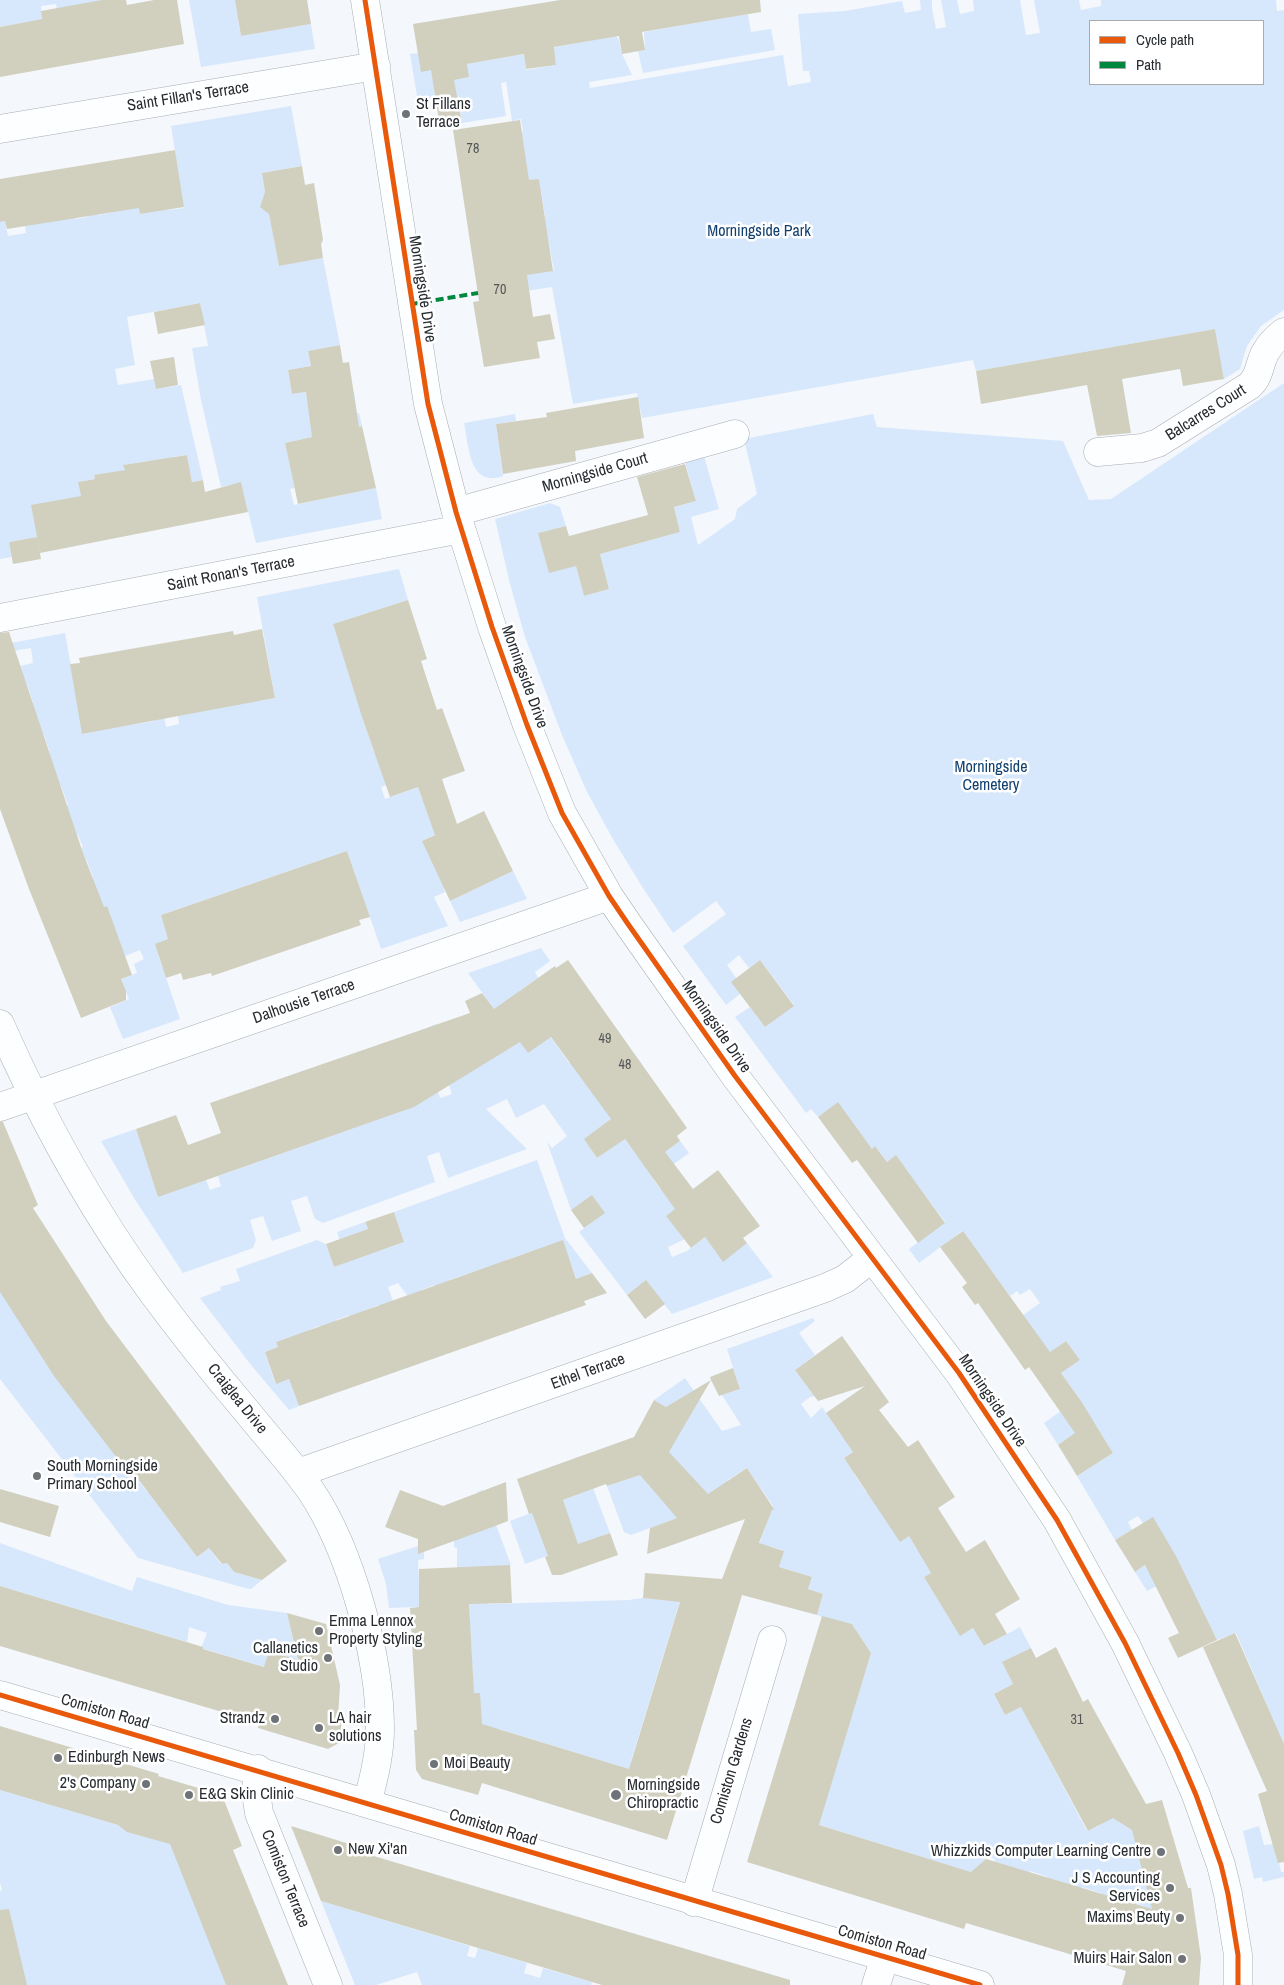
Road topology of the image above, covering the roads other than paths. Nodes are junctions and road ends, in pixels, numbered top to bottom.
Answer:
1 (365, 0) edge
2 (376, 66) junction
3 (0, 129) edge
4 (1284, 332) edge
5 (735, 434) dead end
6 (1098, 452) dead end
7 (458, 521) junction
8 (0, 618) edge
9 (609, 896) junction
10 (0, 1024) edge
11 (34, 1096) junction
12 (0, 1107) edge
13 (872, 1258) junction
14 (298, 1473) junction
15 (772, 1640) dead end
16 (0, 1695) edge
17 (258, 1769) junction
18 (367, 1803) junction
19 (694, 1902) junction
20 (884, 1957) junction
21 (328, 1985) edge
22 (876, 1985) edge
23 (980, 1985) edge
24 (1238, 1985) edge

1 - 2 street, Morningside Drive
2 - 3 street, Saint Fillan's Terrace
2 - 7 street, Morningside Drive
4 - 6 street, Balcarres Court
5 - 7 street, Morningside Court
7 - 8 street, Saint Ronan's Terrace
7 - 9 street, Morningside Drive
9 - 11 street, Dalhousie Terrace
9 - 13 street, Morningside Drive
10 - 11 street, Craiglea Drive
11 - 12 street, Dalhousie Terrace
11 - 14 street, Craiglea Drive
13 - 14 street, Ethel Terrace
13 - 24 street, Morningside Drive
14 - 18 street, Craiglea Drive
15 - 19 street, Comiston Gardens
16 - 17 street, Comiston Road
17 - 18 street, Comiston Road
17 - 21 street, Comiston Terrace
18 - 19 street, Comiston Road
19 - 20 street, Comiston Road
20 - 22 street
20 - 23 street, Comiston Road

